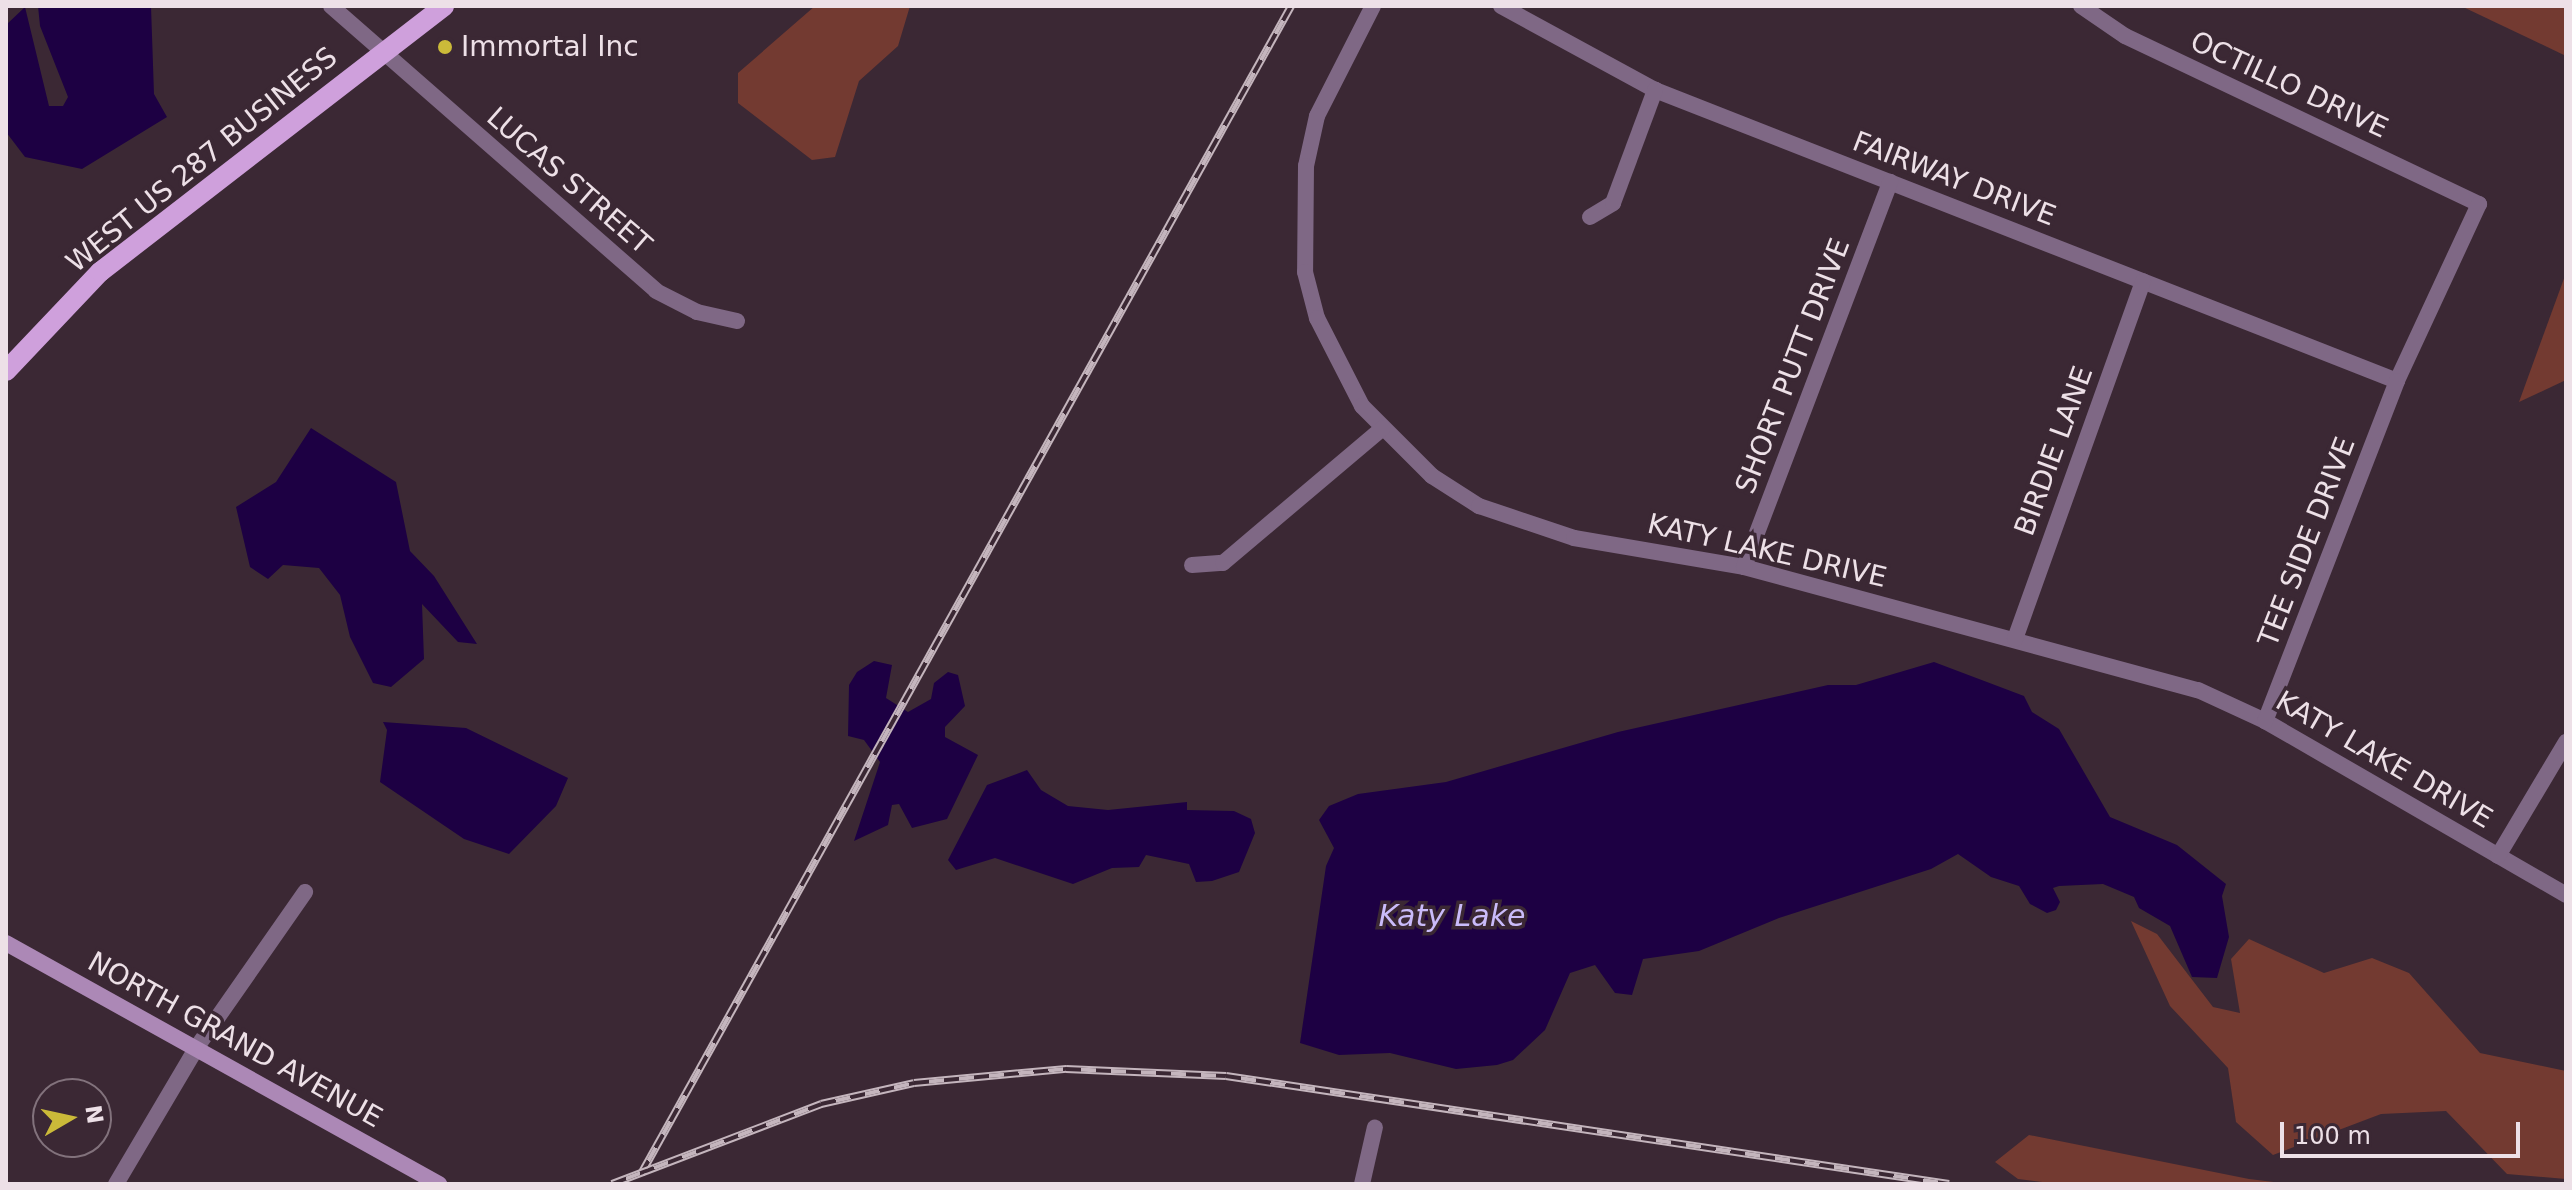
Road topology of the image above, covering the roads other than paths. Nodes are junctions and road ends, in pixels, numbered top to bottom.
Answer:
1 (331, 6) edge
2 (444, 6) edge
3 (1373, 6) edge
4 (1501, 6) edge
5 (2081, 6) edge
6 (382, 53) junction
7 (1655, 90) junction
8 (1890, 182) junction
9 (2479, 204) joint
10 (1590, 217) dead end
11 (2143, 281) junction
12 (737, 321) dead end
13 (6, 371) edge
14 (2397, 381) junction
15 (1383, 428) junction
16 (1192, 565) dead end
17 (1744, 567) junction
18 (2015, 639) junction
19 (2265, 721) junction
20 (2566, 742) edge
21 (2498, 856) junction
22 (305, 892) dead end
23 (2566, 895) edge
24 (6, 943) edge
25 (197, 1047) junction
26 (1375, 1127) dead end
27 (116, 1184) edge
28 (439, 1184) edge
29 (1362, 1184) edge

1 - 6 street, LUCAS STREET
2 - 6 main road, WEST US 287 BUSINESS
3 - 15 street, KATY LAKE DRIVE
4 - 7 street, FAIRWAY DRIVE
5 - 9 street, OCTILLO DRIVE
6 - 12 street, LUCAS STREET
6 - 13 main road, WEST US 287 BUSINESS
7 - 8 street, FAIRWAY DRIVE
7 - 10 street
8 - 11 street, FAIRWAY DRIVE
8 - 17 street, SHORT PUTT DRIVE
9 - 14 street, TEE SIDE DRIVE
11 - 14 street, FAIRWAY DRIVE
11 - 18 street, BIRDIE LANE
14 - 19 street, TEE SIDE DRIVE
15 - 16 street
15 - 17 street, KATY LAKE DRIVE
17 - 18 street, KATY LAKE DRIVE
18 - 19 street, KATY LAKE DRIVE
19 - 21 street, KATY LAKE DRIVE
20 - 21 street
21 - 23 street, KATY LAKE DRIVE
22 - 25 street
24 - 25 main road, NORTH GRAND AVENUE
25 - 27 street
25 - 28 main road, NORTH GRAND AVENUE
26 - 29 street

